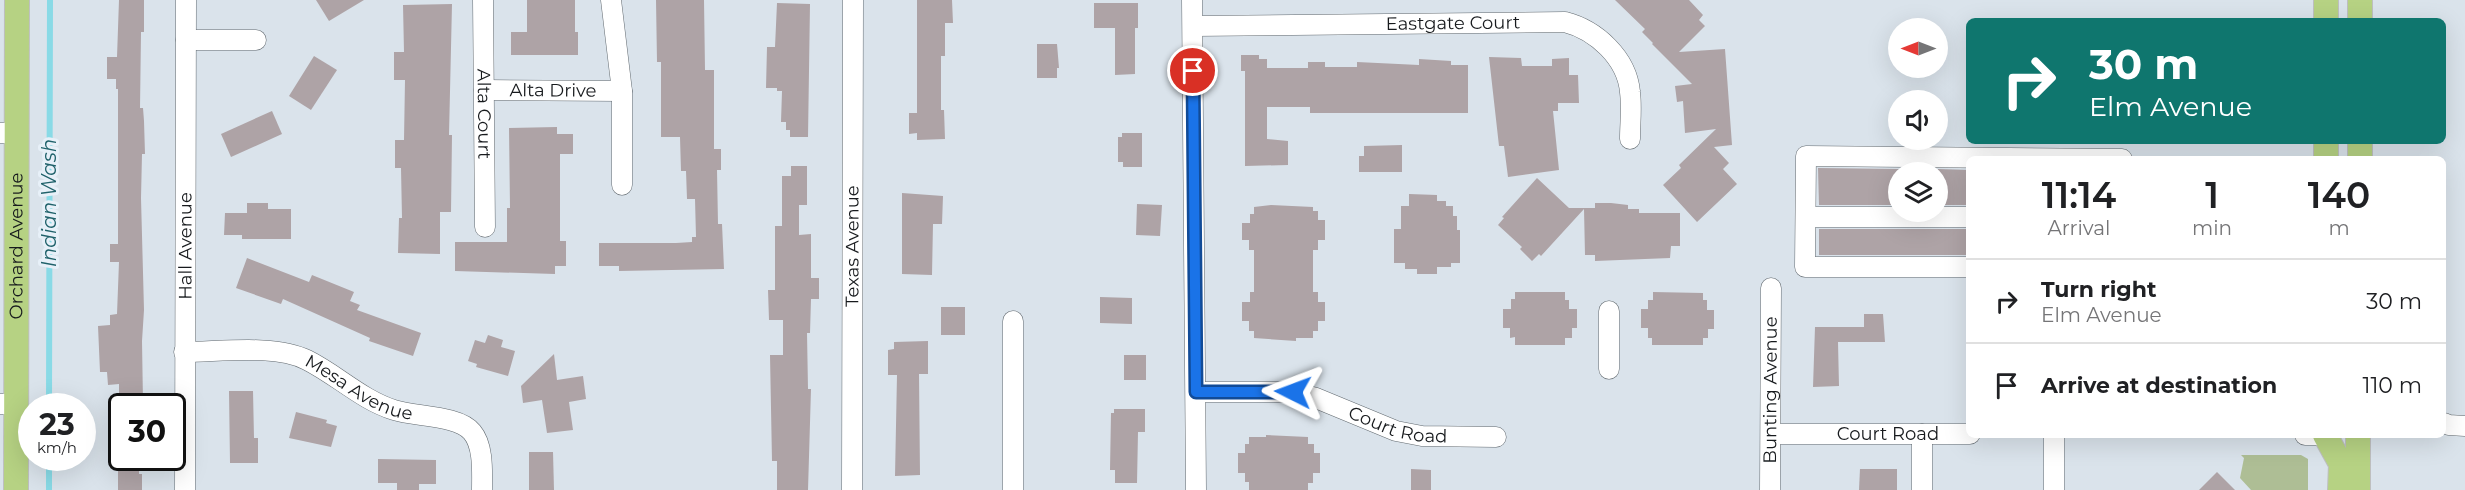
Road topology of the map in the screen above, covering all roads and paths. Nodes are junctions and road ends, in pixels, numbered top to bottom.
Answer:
1 (17, 0) edge
2 (186, 0) edge
3 (483, 0) edge
4 (611, 0) edge
5 (853, 0) edge
6 (1192, 0) edge
7 (2326, 0) edge
8 (2360, 0) edge
9 (2326, 18) edge
10 (2360, 18) edge
11 (1192, 26) junction
12 (186, 40) junction
13 (256, 40) dead end
14 (484, 90) junction
15 (622, 91) junction
16 (8, 133) edge
17 (1630, 139) dead end
18 (1966, 158) edge
19 (622, 185) dead end
20 (1806, 217) junction
21 (1966, 217) edge
22 (485, 227) dead end
23 (1966, 267) edge
24 (1771, 288) dead end
25 (1609, 311) dead end
26 (1013, 321) dead end
27 (184, 352) junction
28 (1609, 369) dead end
29 (1196, 392) junction
30 (8, 404) edge
31 (2446, 424) edge
32 (2465, 426) edge
33 (1771, 434) junction
34 (1922, 434) junction
35 (1966, 435) edge
36 (1496, 437) dead end
37 (2054, 438) edge
38 (2325, 438) edge
39 (2327, 438) edge
40 (2358, 438) edge
41 (16, 490) edge
42 (185, 490) edge
43 (482, 490) edge
44 (852, 490) edge
45 (1013, 490) edge
46 (1196, 490) edge
47 (1770, 490) edge
48 (1922, 490) edge
49 (2054, 490) edge
50 (2325, 490) edge
51 (2340, 490) edge
52 (2358, 490) edge

1 - 16 main road, Orchard Avenue
2 - 12 street, Hall Avenue
3 - 14 street, Alta Court
4 - 15 street
5 - 44 street, Texas Avenue
6 - 11 street
7 - 9 main road
8 - 10 main road
11 - 17 street, Eastgate Court
11 - 29 street
12 - 13 street
12 - 27 street, Hall Avenue
14 - 15 street, Alta Drive
14 - 22 street, Alta Court
15 - 19 street
16 - 30 main road, Orchard Avenue
18 - 20 street
20 - 21 street
20 - 23 street
24 - 33 street, Bunting Avenue
25 - 28 street
26 - 45 street
27 - 42 street, Hall Avenue
27 - 43 street, Mesa Avenue
29 - 36 street, Court Road
29 - 46 street
30 - 41 main road, Orchard Avenue
31 - 32 street
33 - 34 street, Court Road
33 - 47 street, Bunting Avenue
34 - 35 street, Court Road
34 - 48 street
37 - 49 street
38 - 50 main road
39 - 51 main road
40 - 52 main road

